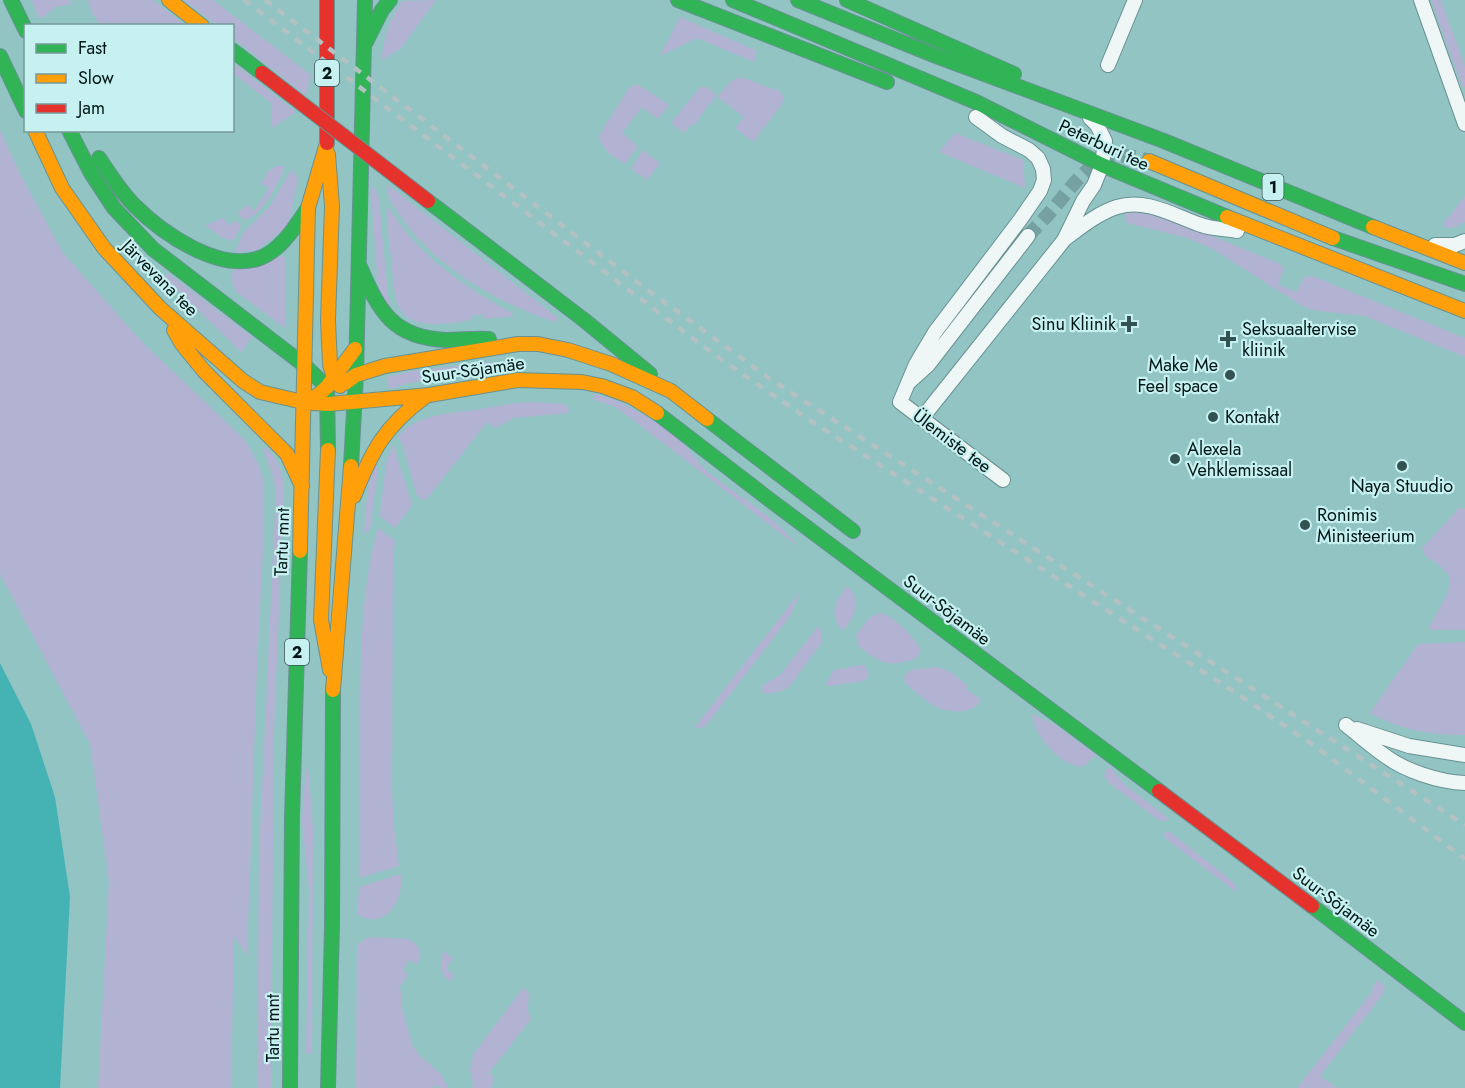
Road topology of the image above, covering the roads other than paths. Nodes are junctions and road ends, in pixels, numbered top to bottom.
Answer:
1 (11, 0) edge
2 (169, 0) edge
3 (327, 0) edge
4 (365, 0) edge
5 (390, 0) edge
6 (678, 0) edge
7 (733, 0) edge
8 (798, 0) edge
9 (847, 0) edge
10 (1135, 0) edge
11 (1421, 0) edge
12 (199, 24) edge
13 (24, 28) edge
14 (363, 47) junction
15 (234, 52) edge
16 (0, 56) edge
17 (1108, 64) dead end
18 (898, 86) dead end
19 (1460, 94) edge
20 (24, 107) edge
21 (1081, 110) junction
22 (970, 114) joint
23 (1465, 124) edge
24 (36, 132) edge
25 (70, 132) edge
26 (84, 132) edge
27 (1057, 144) junction
28 (327, 146) junction
29 (1149, 161) tunnel mouth
30 (1102, 165) junction
31 (309, 208) junction
32 (1028, 236) tunnel mouth
33 (1276, 238) junction
34 (1064, 240) junction
35 (1465, 241) edge
36 (1423, 246) junction
37 (357, 262) junction
38 (1465, 263) edge
39 (1465, 284) edge
40 (160, 308) junction
41 (1465, 311) edge
42 (518, 344) junction
43 (355, 349) junction
44 (304, 365) junction
45 (356, 375) junction
46 (908, 382) junction
47 (671, 391) junction
48 (330, 393) junction
49 (429, 395) junction
50 (354, 400) junction
51 (303, 402) junction
52 (922, 418) junction
53 (303, 425) junction
54 (1003, 480) dead end
55 (302, 487) junction
56 (348, 512) junction
57 (853, 531) dead end
58 (333, 690) junction
59 (1465, 756) edge
60 (1465, 783) edge
61 (1465, 1023) edge
62 (290, 1088) edge
63 (328, 1088) edge

1 - 13 main road
2 - 12 main road
3 - 28 main road, Tartu mnt / 2
4 - 14 main road, 2
5 - 14 main road
6 - 18 main road
7 - 27 main road, Peterburi tee
8 - 21 main road, Peterburi tee
9 - 21 main road, 1
10 - 17 street
11 - 19 street
14 - 37 main road, 2
15 - 47 main road, bridge
16 - 20 main road
19 - 23 street
21 - 30 street
21 - 36 main road, Peterburi tee / 1
22 - 27 main road
22 - 46 street
24 - 40 main road, Järvevana tee
25 - 44 main road, Järvevana tee
26 - 31 main road
27 - 30 main road, Peterburi tee
28 - 31 main road, Tartu mnt / 2
28 - 48 main road
29 - 39 main road
30 - 33 main road, Peterburi tee
30 - 34 street
31 - 44 main road, Tartu mnt / 2
32 - 46 street
33 - 34 street
33 - 41 main road, Peterburi tee
34 - 52 street
35 - 36 street
36 - 38 main road, Peterburi tee / 1
37 - 42 main road
37 - 43 main road, 2
40 - 51 main road, Järvevana tee
40 - 55 main road
42 - 45 main road, Suur-Sõjamäe
42 - 47 main road, Suur-Sõjamäe
43 - 45 main road, 2
43 - 48 main road
44 - 48 main road, Järvevana tee
44 - 51 main road, Tartu mnt / 2
45 - 48 main road, Suur-Sõjamäe
45 - 50 main road, 2
46 - 52 street, Ülemiste tee
47 - 57 main road, Suur-Sõjamäe
48 - 50 main road, Suur-Sõjamäe
48 - 50 main road, Järvevana tee
48 - 51 main road
48 - 53 main road
48 - 58 main road
49 - 50 main road, Suur-Sõjamäe
49 - 56 main road
49 - 61 main road, Suur-Sõjamäe
50 - 56 main road, 2
51 - 53 main road, Tartu mnt / 2
52 - 54 street, Ülemiste tee
53 - 55 main road, Tartu mnt / 2
55 - 62 main road, Tartu mnt / 2
56 - 58 main road, 2
58 - 63 main road, 2
59 - 60 street

